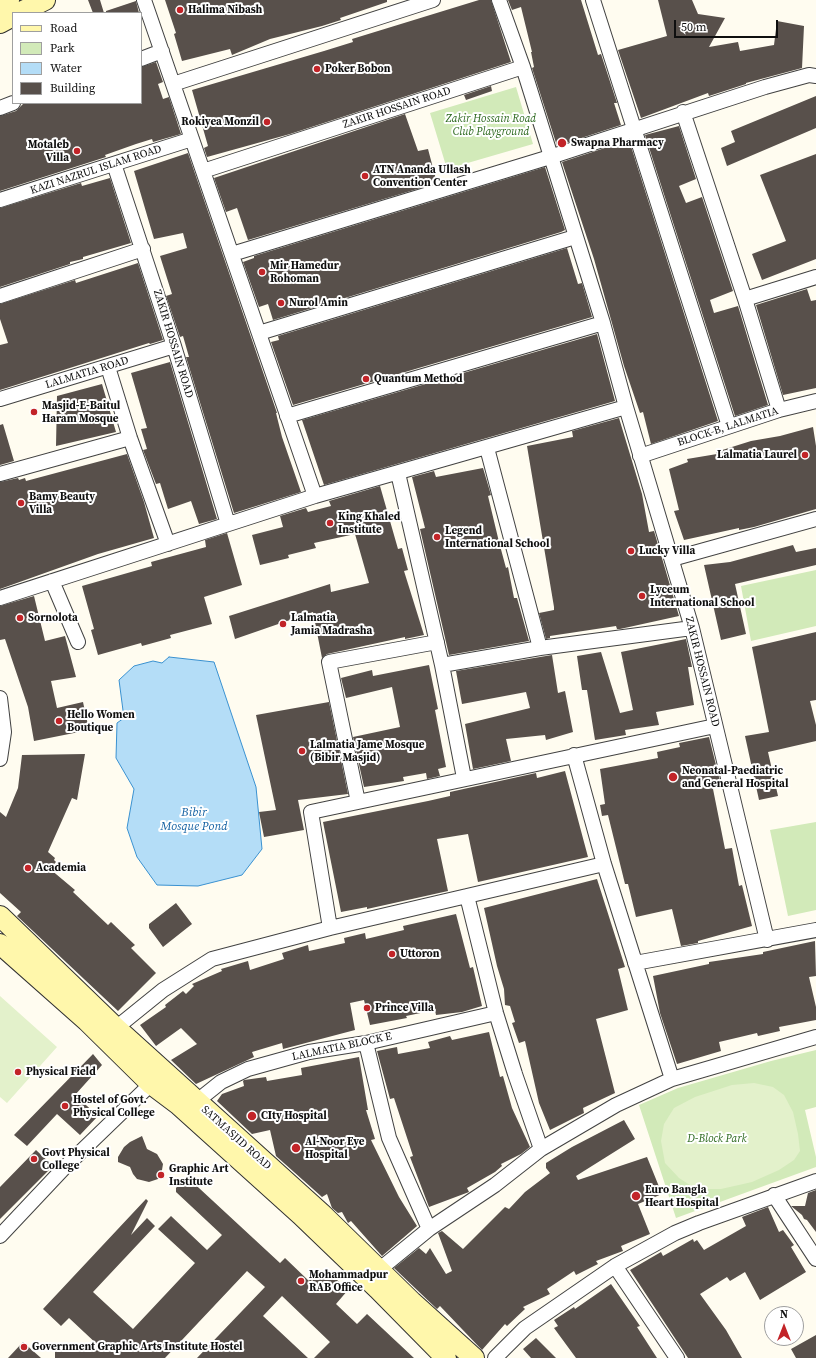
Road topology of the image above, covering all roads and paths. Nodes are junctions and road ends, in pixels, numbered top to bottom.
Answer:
1 (9, 0) edge
2 (45, 0) edge
3 (144, 0) edge
4 (433, 0) edge
5 (499, 0) edge
6 (593, 0) edge
7 (0, 4) edge
8 (21, 12) edge
9 (12, 17) edge
10 (0, 23) edge
11 (162, 51) junction
12 (142, 58) edge
13 (523, 67) junction
14 (816, 76) edge
15 (173, 84) junction
16 (12, 103) edge
17 (0, 108) edge
18 (683, 112) junction
19 (634, 128) junction
20 (192, 139) junction
21 (550, 157) junction
22 (114, 164) junction
23 (203, 171) junction
24 (0, 200) edge
25 (575, 237) junction
26 (143, 249) junction
27 (232, 254) junction
28 (816, 277) edge
29 (0, 296) edge
30 (745, 299) junction
31 (603, 323) junction
32 (259, 333) junction
33 (174, 346) junction
34 (108, 367) junction
35 (0, 399) edge
36 (816, 401) edge
37 (626, 407) junction
38 (779, 410) junction
39 (287, 416) junction
40 (729, 426) junction
41 (130, 438) junction
42 (487, 448) junction
43 (640, 456) junction
44 (398, 473) junction
45 (0, 474) edge
46 (315, 496) junction
47 (816, 519) edge
48 (228, 524) junction
49 (168, 544) junction
50 (672, 559) junction
51 (52, 581) junction
52 (0, 598) edge
53 (692, 628) junction
54 (78, 642) dead end
55 (437, 642) junction
56 (540, 648) junction
57 (442, 665) junction
58 (0, 698) edge
59 (715, 726) junction
60 (574, 755) junction
61 (0, 759) edge
62 (464, 778) junction
63 (358, 802) junction
64 (604, 864) junction
65 (467, 896) junction
66 (0, 916) edge
67 (330, 928) junction
68 (816, 930) edge
69 (767, 940) junction
70 (0, 944) edge
71 (635, 963) junction
72 (496, 1013) junction
73 (116, 1028) junction
74 (816, 1037) edge
75 (366, 1042) junction
76 (672, 1079) junction
77 (151, 1084) junction
78 (196, 1102) junction
79 (541, 1149) junction
80 (816, 1181) edge
81 (774, 1195) junction
82 (321, 1224) junction
83 (429, 1229) junction
84 (0, 1236) edge
85 (354, 1245) junction
86 (816, 1259) edge
87 (615, 1266) junction
88 (380, 1269) junction
89 (359, 1271) junction
90 (446, 1358) edge
91 (474, 1358) edge
92 (495, 1358) edge
93 (677, 1358) edge

1 - 7 main road
2 - 8 main road
3 - 11 street
4 - 15 street
5 - 13 street, ZAKIR HOSSAIN ROAD
6 - 19 street
9 - 10 main road
11 - 12 street
11 - 15 street
13 - 21 street, ZAKIR HOSSAIN ROAD
13 - 23 street, ZAKIR HOSSAIN ROAD
14 - 18 street
15 - 20 street
16 - 17 street
18 - 19 street
18 - 30 street
19 - 21 street
19 - 40 street
20 - 22 street, KAZI NAZRUL ISLAM ROAD
20 - 23 street
21 - 25 street, ZAKIR HOSSAIN ROAD
21 - 27 street
22 - 24 street, KAZI NAZRUL ISLAM ROAD
22 - 26 street, ZAKIR HOSSAIN ROAD
23 - 27 street
25 - 31 street, ZAKIR HOSSAIN ROAD
25 - 32 street
26 - 29 street
26 - 33 street, ZAKIR HOSSAIN ROAD
27 - 32 street
28 - 30 street
30 - 38 street
31 - 37 street, ZAKIR HOSSAIN ROAD
31 - 39 street
32 - 39 street
33 - 34 street, LALMATIA ROAD
33 - 48 street, ZAKIR HOSSAIN ROAD
34 - 35 street, LALMATIA ROAD
34 - 41 street
36 - 38 street, BLOCK-B, LALMATIA
37 - 42 street
37 - 43 street, ZAKIR HOSSAIN ROAD
38 - 40 street, BLOCK-B, LALMATIA
39 - 46 street
40 - 43 street, BLOCK-B, LALMATIA
41 - 45 street
41 - 49 street
42 - 44 street
42 - 56 street
43 - 50 street, ZAKIR HOSSAIN ROAD
44 - 46 street
44 - 55 street
46 - 48 street
47 - 50 street
48 - 49 street
49 - 51 street
50 - 53 street, ZAKIR HOSSAIN ROAD
51 - 52 street
51 - 54 street
53 - 56 street
53 - 59 street, ZAKIR HOSSAIN ROAD
55 - 57 street
55 - 63 street
56 - 57 street
57 - 62 street
58 - 61 street
59 - 60 street
59 - 69 street, ZAKIR HOSSAIN ROAD
60 - 62 street
60 - 64 street
62 - 63 street
63 - 67 street
64 - 65 street
64 - 71 street
65 - 67 street
65 - 72 street
66 - 73 main road, SATMASJID ROAD
67 - 73 street
68 - 69 street
69 - 71 street
70 - 77 main road, SATMASJID ROAD
71 - 76 street
72 - 75 street, LALMATIA BLOCK E
72 - 79 street
73 - 78 main road, SATMASJID ROAD
74 - 76 street
75 - 78 street, LALMATIA BLOCK E
75 - 83 street
76 - 79 street
77 - 82 main road, SATMASJID ROAD
77 - 84 street
78 - 82 main road, SATMASJID ROAD
79 - 83 street
80 - 81 street
81 - 86 street
81 - 87 street
82 - 85 main road, SATMASJID ROAD
82 - 89 main road, SATMASJID ROAD
83 - 88 street
85 - 88 main road, SATMASJID ROAD
85 - 89 main road
87 - 92 street
87 - 93 street
88 - 91 main road, SATMASJID ROAD
89 - 90 main road, SATMASJID ROAD

